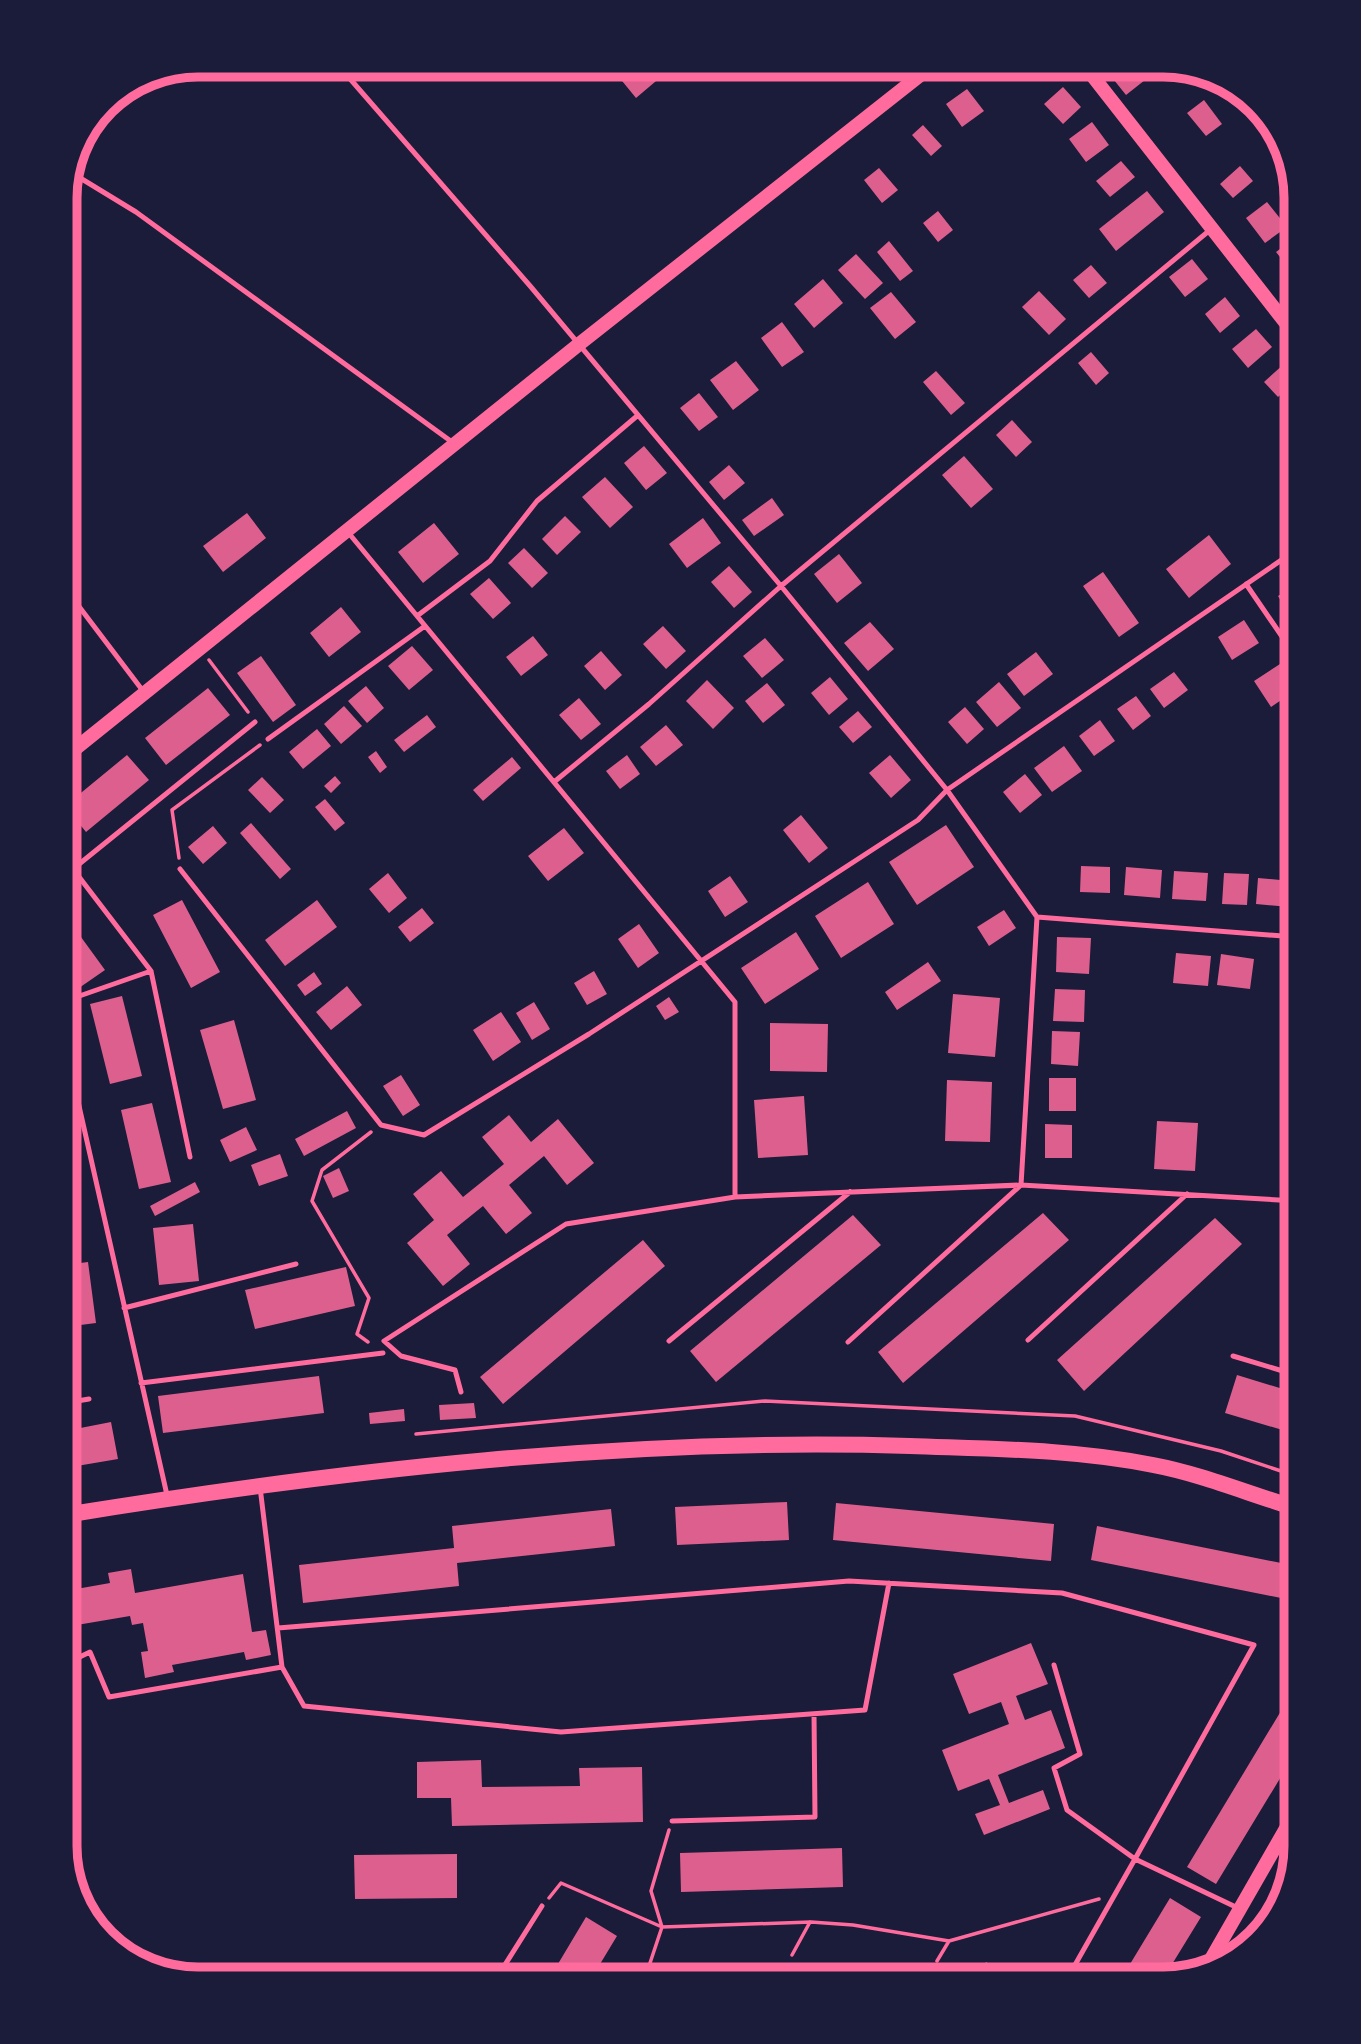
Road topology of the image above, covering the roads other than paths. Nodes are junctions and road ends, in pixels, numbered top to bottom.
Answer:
1 (348, 77) edge
2 (918, 77) edge
3 (1093, 77) edge
4 (79, 177) edge
5 (1212, 228) junction
6 (1284, 321) edge
7 (578, 345) junction
8 (637, 416) junction
9 (455, 444) junction
10 (346, 530) junction
11 (1284, 558) edge
12 (1246, 584) junction
13 (781, 586) junction
14 (77, 604) edge
15 (417, 616) junction
16 (425, 626) junction
17 (1284, 639) edge
18 (144, 694) junction
19 (255, 722) dead end
20 (268, 739) dead end
21 (77, 747) edge
22 (554, 782) junction
23 (947, 790) junction
24 (77, 866) edge
25 (180, 869) dead end
26 (77, 874) edge
27 (1038, 917) junction
28 (1284, 936) edge
29 (700, 960) junction
30 (151, 971) junction
31 (77, 997) edge
32 (77, 1098) edge
33 (190, 1157) dead end
34 (1021, 1185) junction
35 (850, 1192) junction
36 (1187, 1194) junction
37 (736, 1197) junction
38 (1284, 1200) edge
39 (296, 1264) dead end
40 (124, 1308) junction
41 (1028, 1340) dead end
42 (669, 1342) dead end
43 (848, 1342) dead end
44 (383, 1353) road end
45 (1233, 1356) dead end
46 (1284, 1371) edge
47 (141, 1383) junction
48 (461, 1392) dead end
49 (89, 1399) dead end
50 (77, 1401) edge
51 (260, 1485) junction
52 (168, 1498) junction
53 (1284, 1504) edge
54 (77, 1513) edge
55 (889, 1583) junction
56 (278, 1629) junction
57 (77, 1658) edge
58 (1054, 1665) dead end
59 (282, 1667) junction
60 (814, 1714) junction
61 (672, 1821) road end
62 (1284, 1832) edge
63 (1135, 1859) junction
64 (542, 1906) road end
65 (1240, 1909) junction
66 (1213, 1956) edge
67 (504, 1967) edge
68 (1074, 1967) edge

1 - 7 lane
2 - 7 main road
3 - 5 main road
4 - 9 lane
5 - 6 main road
5 - 13 lane
7 - 8 lane
7 - 9 main road
8 - 13 lane
8 - 15 lane
9 - 10 main road
10 - 15 lane
10 - 18 main road
11 - 12 lane
12 - 17 lane
12 - 23 lane
13 - 22 lane
13 - 23 lane
14 - 18 lane
15 - 16 lane
16 - 20 lane
16 - 22 lane
18 - 21 main road
19 - 24 lane
22 - 29 lane
23 - 27 lane
23 - 29 lane
25 - 29 lane
26 - 30 lane
27 - 28 lane
27 - 34 lane
29 - 37 lane
30 - 31 lane
30 - 33 lane
32 - 40 lane
34 - 35 lane
34 - 36 lane
34 - 43 lane
35 - 37 lane
35 - 42 lane
36 - 38 lane
36 - 41 lane
37 - 48 lane
39 - 40 lane
40 - 47 lane
44 - 47 lane
45 - 46 lane
47 - 52 lane
49 - 50 lane
51 - 52 main road
51 - 53 main road
51 - 56 lane
52 - 54 main road
55 - 56 lane
55 - 60 lane
55 - 63 lane
56 - 59 lane
57 - 59 lane
58 - 63 lane
59 - 60 lane
60 - 61 lane
62 - 65 main road
63 - 65 lane
63 - 68 lane
64 - 67 lane
65 - 66 main road

